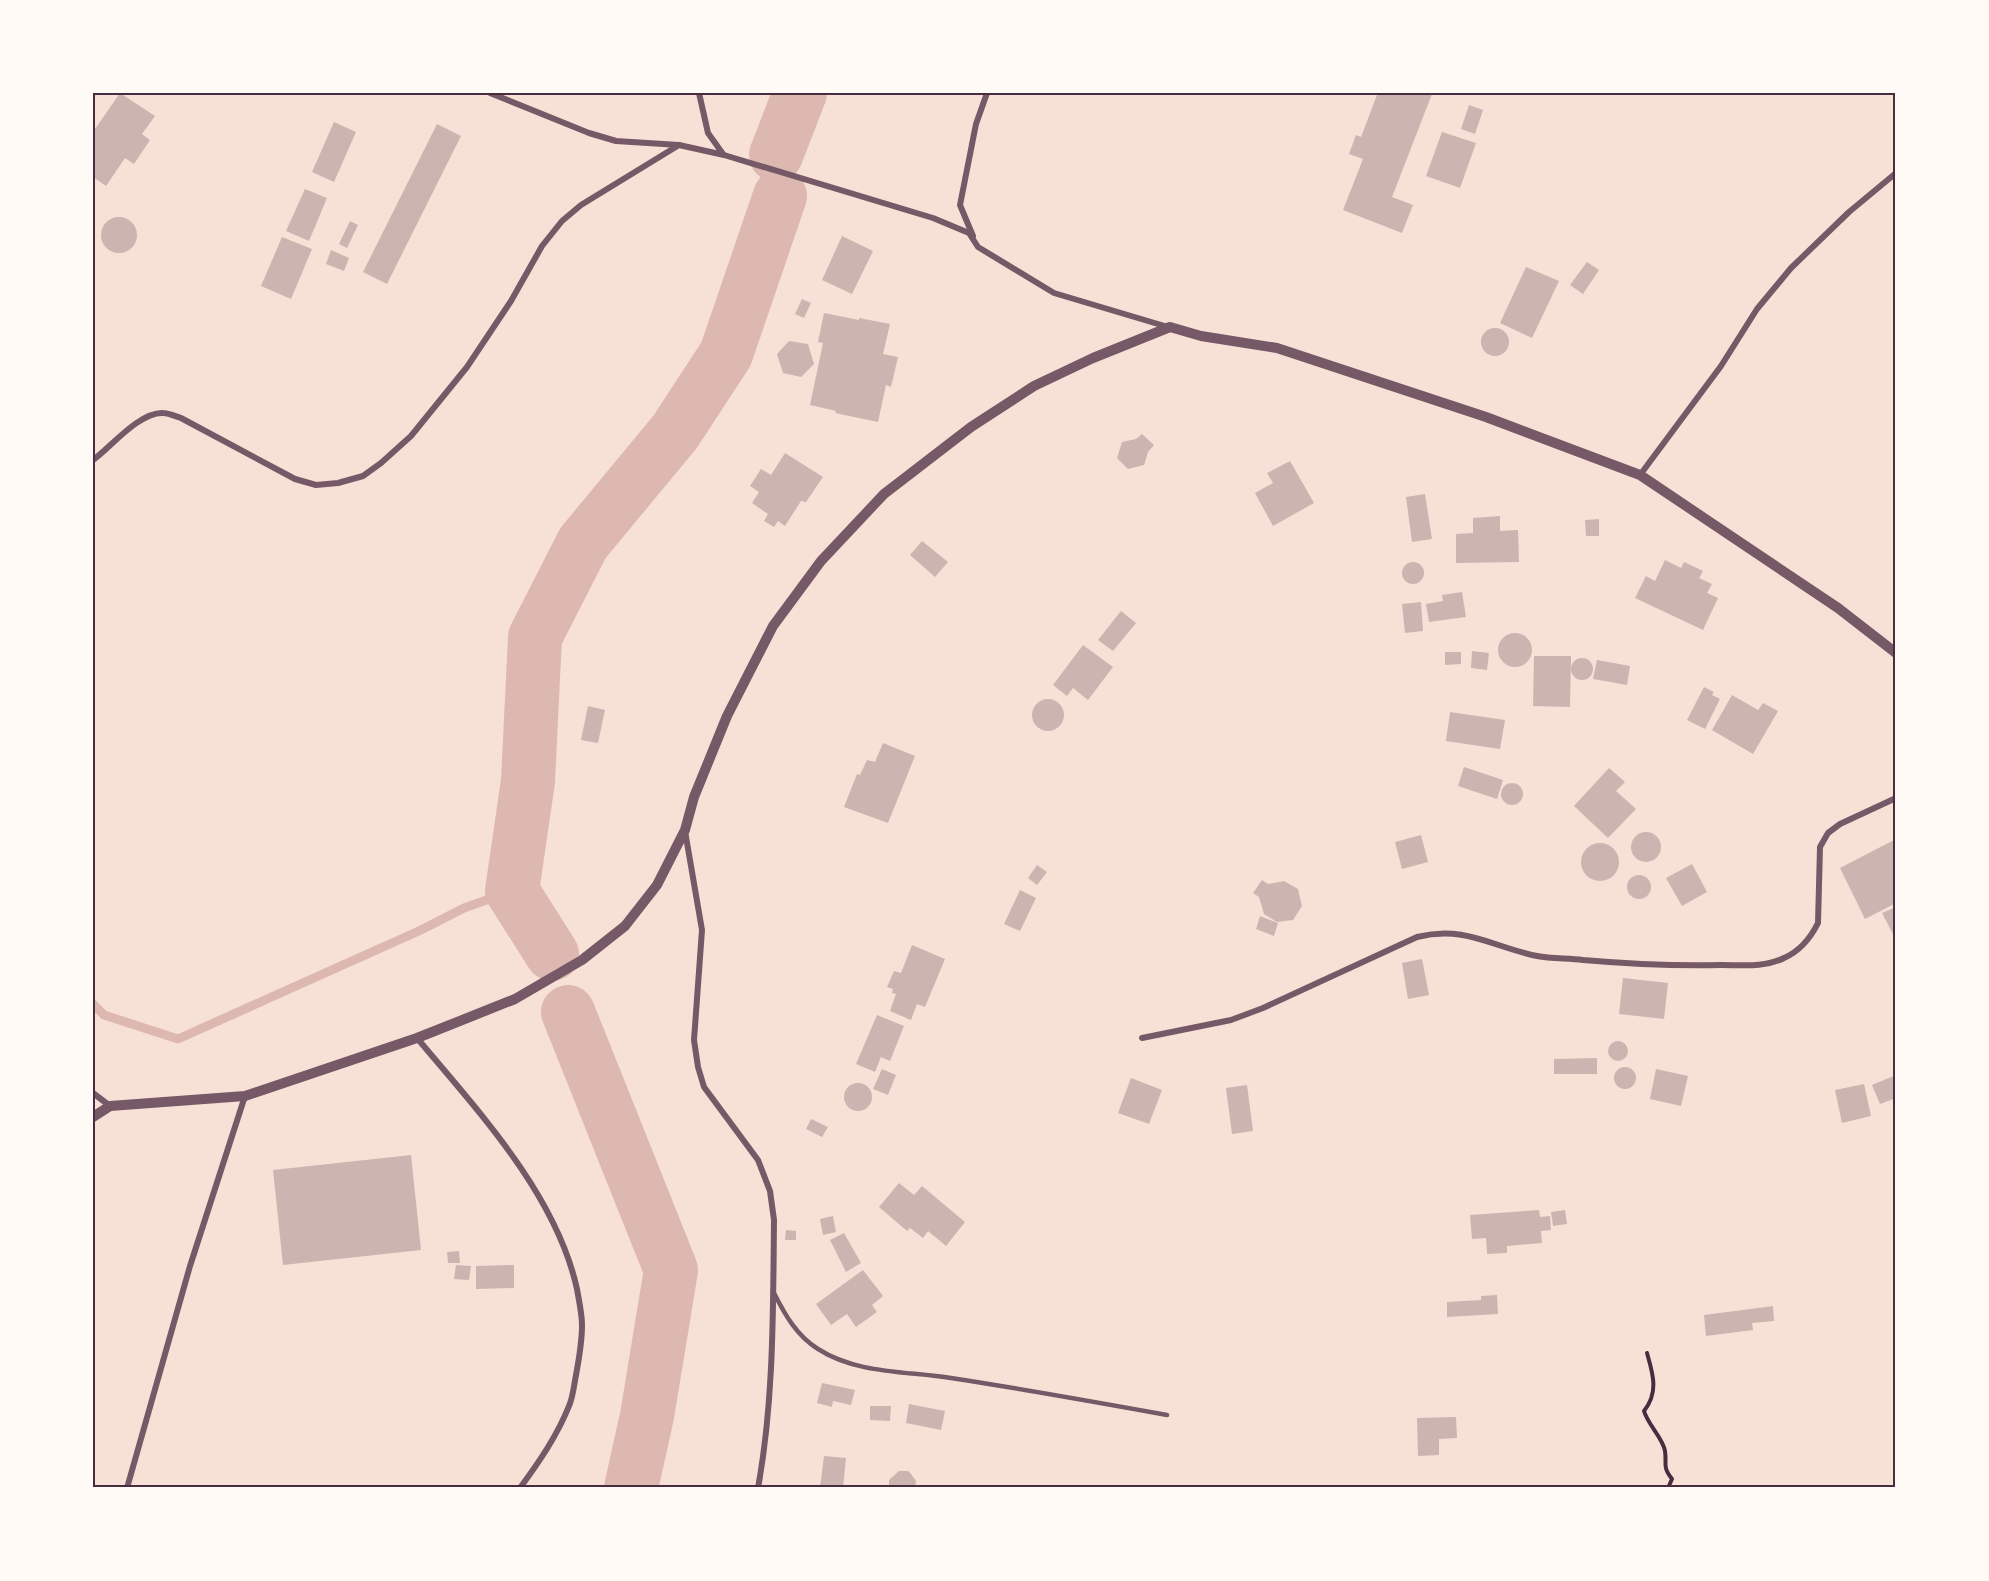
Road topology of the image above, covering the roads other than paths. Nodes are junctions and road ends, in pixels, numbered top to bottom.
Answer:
1 (490, 93) edge
2 (699, 93) edge
3 (987, 93) edge
4 (679, 146) junction
5 (724, 155) junction
6 (1896, 173) edge
7 (978, 247) junction
8 (1170, 327) junction
9 (93, 460) edge
10 (1640, 475) junction
11 (1896, 653) edge
12 (1896, 798) edge
13 (685, 830) junction
14 (417, 1038) junction
15 (1142, 1038) dead end
16 (93, 1093) edge
17 (245, 1096) junction
18 (110, 1106) junction
19 (93, 1117) edge
20 (773, 1292) junction
21 (1167, 1414) dead end
22 (127, 1488) edge
23 (520, 1488) edge
24 (758, 1488) edge

1 - 4 street
2 - 5 street
3 - 7 street
4 - 5 street
4 - 9 street
5 - 7 street
6 - 10 street
7 - 8 street
8 - 10 street
8 - 13 street
10 - 11 street
12 - 15 street
13 - 14 street
13 - 20 street
14 - 17 street
14 - 23 street
16 - 18 street
17 - 18 street
17 - 22 street
18 - 19 street
20 - 21 lane
20 - 24 street

